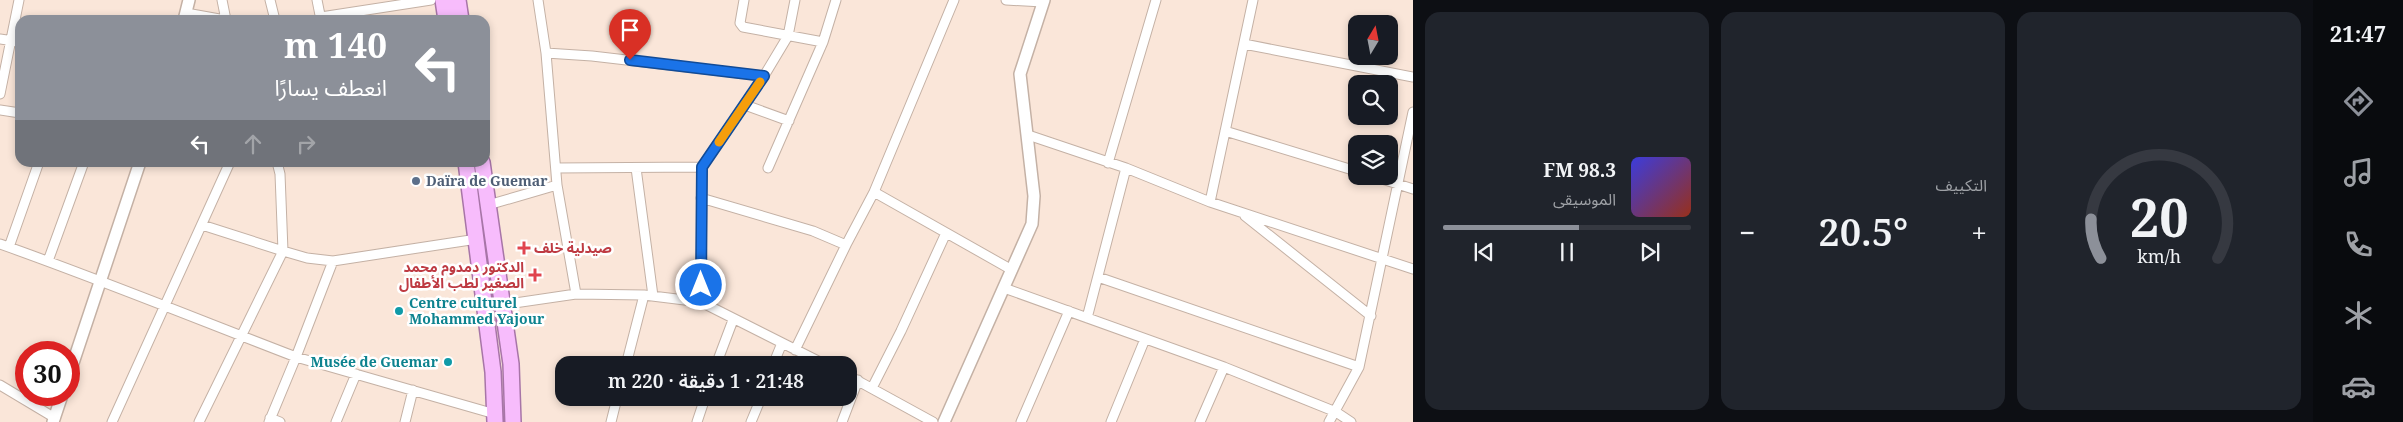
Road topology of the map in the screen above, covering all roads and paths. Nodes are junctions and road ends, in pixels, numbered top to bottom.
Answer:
1 (19, 0) edge
2 (189, 0) edge
3 (222, 0) edge
4 (270, 0) edge
5 (317, 0) edge
6 (432, 0) edge
7 (443, 0) edge
8 (458, 0) edge
9 (538, 0) edge
10 (744, 0) edge
11 (795, 0) edge
12 (836, 0) edge
13 (954, 0) edge
14 (1006, 0) edge
15 (1156, 0) edge
16 (1253, 0) edge
17 (1044, 1) edge
18 (18, 15) edge
19 (185, 15) edge
20 (225, 15) edge
21 (274, 15) edge
22 (320, 15) edge
23 (340, 15) edge
24 (445, 15) edge
25 (460, 15) edge
26 (788, 36) junction
27 (0, 39) edge
28 (15, 41) edge
29 (823, 42) junction
30 (15, 44) edge
31 (1244, 44) junction
32 (546, 53) junction
33 (764, 76) junction
34 (1413, 77) edge
35 (0, 94) edge
36 (745, 105) junction
37 (0, 110) edge
38 (15, 112) edge
39 (1413, 112) edge
40 (789, 121) junction
41 (1225, 131) junction
42 (1028, 135) junction
43 (1108, 163) junction
44 (37, 167) edge
45 (82, 167) edge
46 (138, 167) edge
47 (228, 167) edge
48 (278, 167) edge
49 (702, 167) junction
50 (556, 168) junction
51 (636, 168) junction
52 (768, 168) dead end
53 (1126, 168) junction
54 (1348, 169) edge
55 (467, 170) edge
56 (483, 170) edge
57 (1398, 184) joint
58 (557, 185) junction
59 (1398, 185) edge
60 (1413, 188) edge
61 (874, 192) junction
62 (701, 198) junction
63 (1210, 202) junction
64 (488, 205) junction
65 (1239, 211) junction
66 (202, 225) junction
67 (946, 233) junction
68 (477, 239) junction
69 (846, 245) junction
70 (4, 246) edge
71 (283, 251) junction
72 (1383, 259) junction
73 (48, 261) junction
74 (333, 261) junction
75 (1413, 269) edge
76 (1012, 270) junction
77 (1098, 277) junction
78 (100, 280) junction
79 (1004, 288) junction
80 (576, 294) junction
81 (648, 295) junction
82 (701, 302) junction
83 (501, 305) junction
84 (165, 306) junction
85 (1069, 311) junction
86 (1371, 316) junction
87 (1087, 318) junction
88 (732, 320) junction
89 (240, 337) junction
90 (1145, 339) junction
91 (80, 341) edge
92 (782, 343) junction
93 (795, 350) junction
94 (629, 356) edge
95 (719, 356) edge
96 (777, 356) edge
97 (807, 356) edge
98 (296, 357) junction
99 (1224, 367) junction
100 (1359, 367) junction
101 (356, 374) junction
102 (858, 380) joint
103 (0, 385) edge
104 (872, 388) junction
105 (413, 390) junction
106 (58, 406) edge
107 (616, 406) edge
108 (702, 406) edge
109 (758, 406) edge
110 (1336, 412) junction
111 (495, 418) edge
112 (54, 420) edge
113 (269, 420) edge
114 (112, 422) edge
115 (199, 422) edge
116 (280, 422) edge
117 (336, 422) edge
118 (405, 422) edge
119 (513, 422) edge
120 (611, 422) edge
121 (697, 422) edge
122 (751, 422) edge
123 (842, 422) edge
124 (933, 422) edge
125 (944, 422) edge
126 (1021, 422) edge
127 (1111, 422) edge
128 (1200, 422) edge
129 (1329, 422) edge
130 (1350, 422) edge

1 - 18 street
2 - 19 street
3 - 20 street
4 - 21 street
5 - 22 street
6 - 23 street
7 - 24 highway
8 - 25 highway
9 - 32 street
10 - 26 street
11 - 26 street
12 - 29 street
13 - 61 street
14 - 17 street
15 - 43 street
16 - 31 street
17 - 42 street
26 - 29 street
26 - 33 street
27 - 28 street
29 - 40 street
30 - 35 street
31 - 34 street
31 - 41 street
32 - 33 street
32 - 50 street
33 - 36 street
36 - 40 street
36 - 49 street
37 - 38 street
39 - 57 street
40 - 52 street
41 - 54 street
41 - 63 street
42 - 43 street
42 - 76 street
43 - 53 street
44 - 70 street
45 - 73 street
46 - 78 street
47 - 66 street
48 - 71 street
49 - 51 street
49 - 62 street
50 - 51 street
50 - 58 street
51 - 81 street
53 - 63 street
53 - 77 street
55 - 56 highway
55 - 68 highway
56 - 64 highway
57 - 60 street
58 - 64 street
58 - 80 street
59 - 72 street
61 - 67 street
61 - 69 street
62 - 69 street
62 - 82 street
63 - 65 street
64 - 83 highway
65 - 72 street
65 - 86 street
66 - 71 street
66 - 84 street
67 - 76 street
67 - 104 street
68 - 74 street
68 - 111 highway
69 - 93 street
70 - 73 street
71 - 74 street
71 - 89 street
72 - 75 street
72 - 86 street
73 - 78 street
74 - 98 street
76 - 79 street
77 - 87 street
77 - 100 street
78 - 84 street
78 - 91 street
79 - 85 street
79 - 125 street
80 - 81 street
80 - 83 street
81 - 82 street
81 - 94 street
82 - 88 street
83 - 119 highway
84 - 89 street
84 - 114 street
85 - 87 street
85 - 126 street
86 - 100 street
87 - 90 street
88 - 92 street
88 - 95 street
89 - 98 street
89 - 115 street
90 - 99 street
90 - 127 street
92 - 93 street
92 - 96 street
93 - 97 street
98 - 101 street
98 - 113 street
99 - 110 street
99 - 128 street
100 - 110 street
101 - 105 street
101 - 117 street
102 - 104 street
102 - 123 street
103 - 112 street
104 - 124 street
105 - 111 street
105 - 118 street
106 - 112 street
107 - 120 street
108 - 121 street
109 - 122 street
110 - 129 street
110 - 130 street
113 - 116 street

